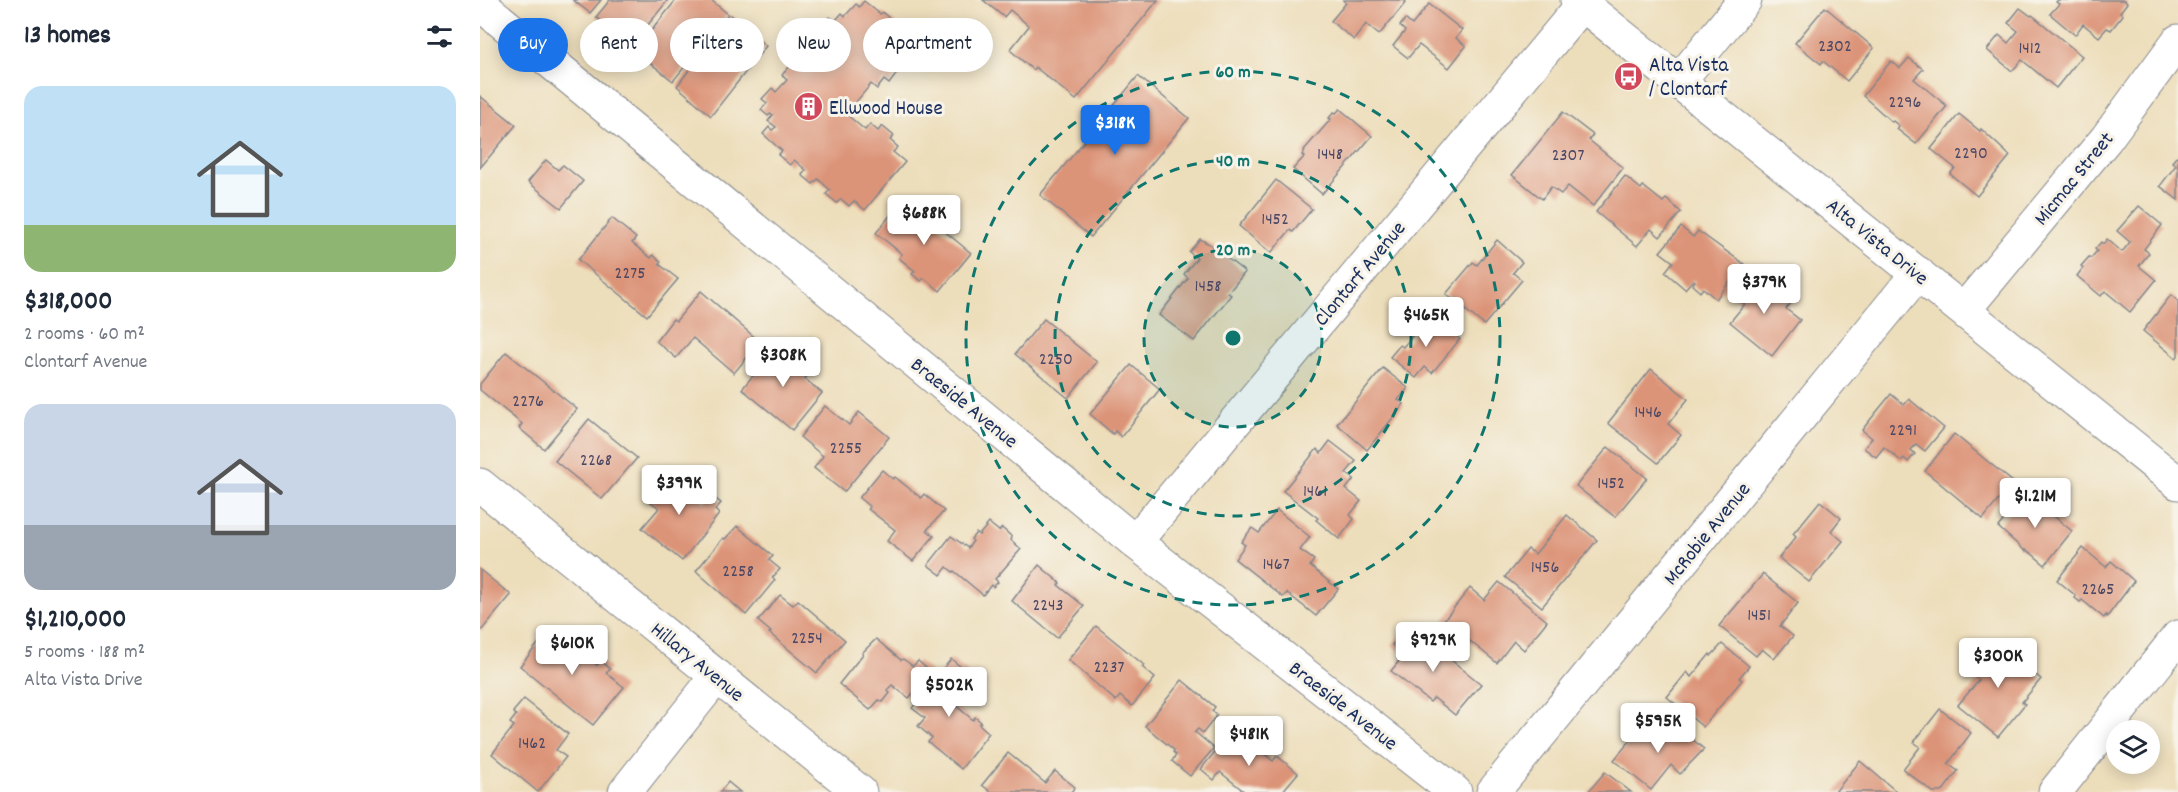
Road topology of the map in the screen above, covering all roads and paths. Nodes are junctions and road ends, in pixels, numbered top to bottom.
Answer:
1 (1745, 0) edge
2 (1580, 2) edge
3 (480, 4) edge
4 (2178, 41) edge
5 (1679, 81) junction
6 (1918, 273) junction
7 (1964, 310) junction
8 (2178, 483) edge
9 (480, 485) edge
10 (1135, 542) junction
11 (2178, 637) edge
12 (717, 676) junction
13 (625, 792) edge
14 (860, 792) edge
15 (1455, 792) edge
16 (1493, 792) edge
17 (2055, 792) edge

1 - 5 street
2 - 5 street, Alta Vista Drive
2 - 10 street, Clontarf Avenue
3 - 10 street, Braeside Avenue
4 - 7 street, Micmac Street
5 - 6 street, Alta Vista Drive
6 - 7 street, Alta Vista Drive
6 - 16 street, McRobie Avenue
7 - 8 street, Alta Vista Drive
9 - 12 street, Hillary Avenue
10 - 15 street, Braeside Avenue
11 - 17 street
12 - 13 street
12 - 14 street, Hillary Avenue

